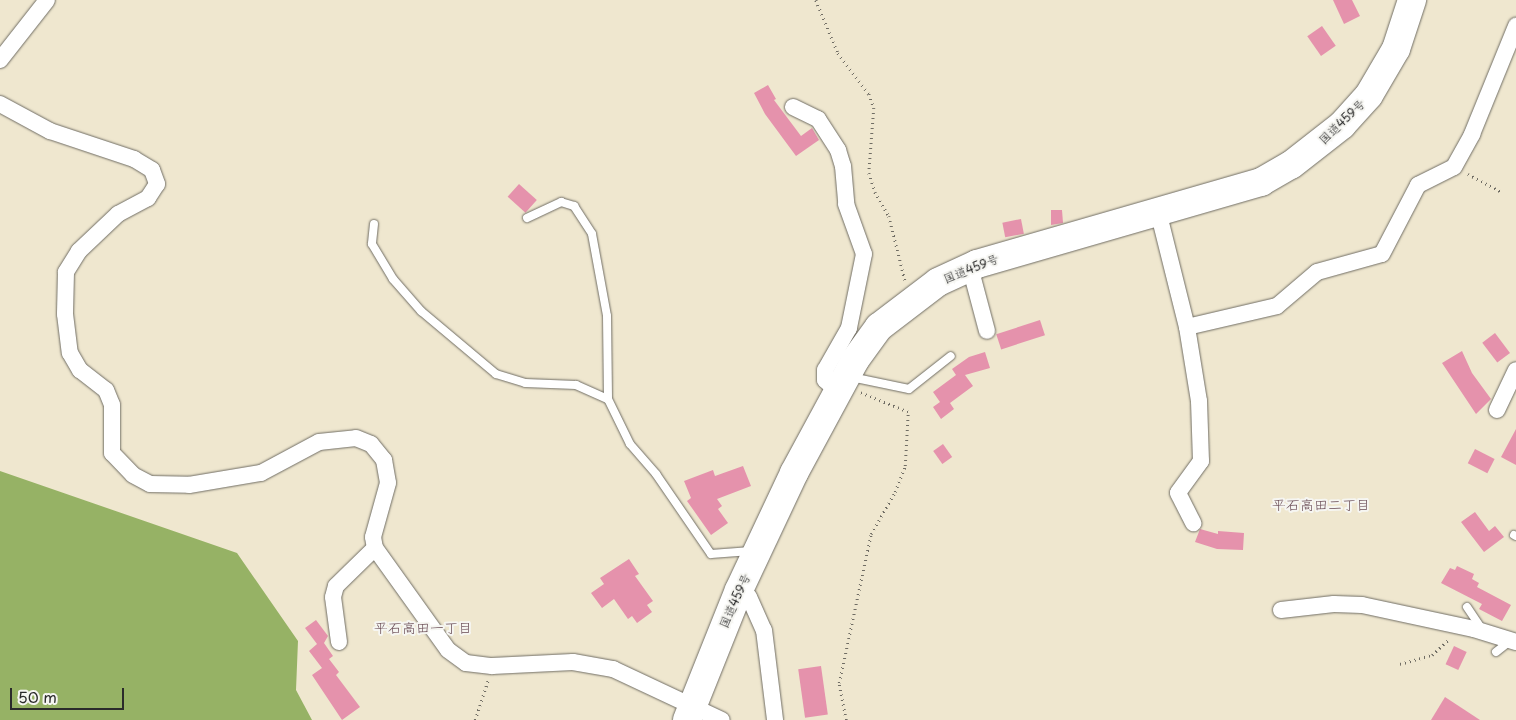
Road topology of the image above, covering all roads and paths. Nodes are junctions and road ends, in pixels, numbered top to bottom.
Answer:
1 (47, 0) edge
2 (816, 0) edge
3 (1407, 2) edge
4 (1516, 26) edge
5 (0, 60) edge
6 (0, 104) edge
7 (793, 107) dead end
8 (1454, 167) junction
9 (1502, 192) dead end
10 (1158, 211) junction
11 (527, 218) dead end
12 (374, 224) dead end
13 (970, 267) junction
14 (910, 301) junction
15 (1187, 327) junction
16 (987, 331) dead end
17 (952, 356) dead end
18 (1516, 370) edge
19 (841, 384) junction
20 (608, 400) junction
21 (1497, 410) dead end
22 (1193, 523) dead end
23 (375, 548) junction
24 (758, 550) junction
25 (739, 590) junction
26 (1467, 607) dead end
27 (1281, 610) dead end
28 (1464, 627) junction
29 (1485, 632) junction
30 (1514, 641) edge
31 (338, 642) dead end
32 (1496, 652) dead end
33 (1400, 664) dead end
34 (492, 666) junction
35 (689, 713) edge
36 (475, 720) edge
37 (722, 720) edge
38 (775, 720) edge
39 (846, 720) edge

1 - 5 street
2 - 14 path
3 - 10 highway, 国道459号
4 - 8 street
6 - 23 street
7 - 19 street
8 - 9 path
8 - 15 street
10 - 13 highway, 国道459号
10 - 15 street
11 - 20 lane
12 - 20 lane
13 - 14 highway, 国道459号
13 - 16 street
14 - 19 highway, 国道459号
15 - 22 street
17 - 19 lane
18 - 21 street
19 - 24 highway, 国道459号
19 - 39 path
20 - 24 lane
23 - 31 street
23 - 34 street
24 - 25 highway, 国道459号
25 - 35 highway, 国道459号
25 - 38 street
26 - 29 lane
27 - 28 street
28 - 29 street
28 - 33 path
29 - 30 street
30 - 32 lane
34 - 35 street
34 - 36 path
35 - 37 street

